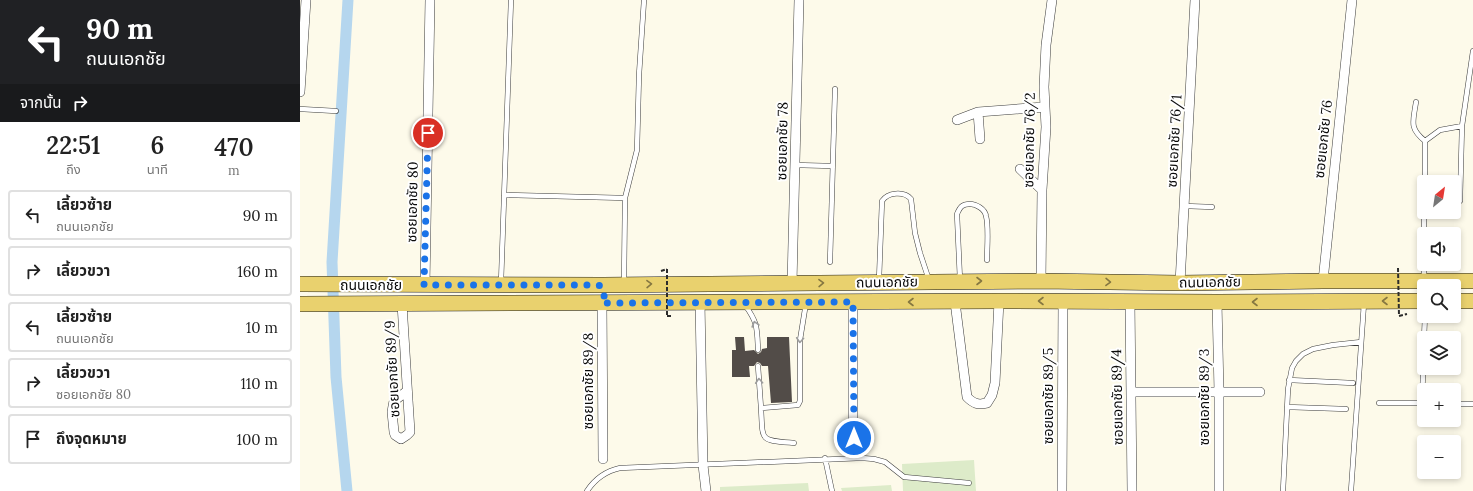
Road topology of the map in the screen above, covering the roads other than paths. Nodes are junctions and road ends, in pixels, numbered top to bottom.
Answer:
1 (306, 0) edge
2 (430, 0) edge
3 (511, 0) edge
4 (644, 0) edge
5 (799, 0) edge
6 (1052, 0) edge
7 (1195, 0) edge
8 (1352, 0) edge
9 (1473, 51) edge
10 (834, 90) dead end
11 (300, 92) edge
12 (1416, 102) dead end
13 (1044, 107) junction
14 (300, 109) edge
15 (336, 111) dead end
16 (978, 112) junction
17 (957, 120) dead end
18 (1462, 126) junction
19 (980, 139) dead end
20 (1425, 141) junction
21 (795, 165) junction
22 (832, 166) junction
23 (1020, 169) dead end
24 (1425, 175) edge
25 (1461, 175) edge
26 (1042, 190) junction
27 (504, 195) junction
28 (625, 198) junction
29 (1185, 206) junction
30 (1212, 207) dead end
31 (987, 260) dead end
32 (830, 262) dead end
33 (960, 281) junction
34 (1041, 281) junction
35 (1323, 281) junction
36 (1417, 281) edge
37 (1461, 281) edge
38 (1473, 281) edge
39 (879, 282) junction
40 (930, 282) junction
41 (792, 283) junction
42 (1180, 283) junction
43 (300, 284) edge
44 (424, 285) junction
45 (501, 285) junction
46 (599, 285) junction
47 (626, 285) junction
48 (999, 301) junction
49 (1063, 301) junction
50 (1364, 301) junction
51 (1417, 301) edge
52 (1461, 301) edge
53 (1473, 301) edge
54 (700, 302) junction
55 (743, 302) junction
56 (806, 302) junction
57 (853, 302) junction
58 (955, 302) junction
59 (1130, 302) junction
60 (1217, 302) junction
61 (602, 303) junction
62 (631, 303) junction
63 (300, 304) edge
64 (402, 304) junction
65 (1361, 342) junction
66 (758, 350) dead end
67 (758, 366) dead end
68 (1289, 380) junction
69 (1353, 383) dead end
70 (407, 391) junction
71 (1132, 392) junction
72 (1219, 392) junction
73 (1260, 392) dead end
74 (1379, 403) dead end
75 (1417, 403) edge
76 (1461, 404) edge
77 (1473, 404) edge
78 (1287, 407) junction
79 (761, 408) junction
80 (1346, 409) dead end
81 (854, 438) dead end
82 (794, 443) dead end
83 (824, 458) junction
84 (603, 459) dead end
85 (704, 465) junction
86 (969, 482) dead end
87 (587, 491) edge
88 (706, 491) edge
89 (832, 491) edge
90 (1062, 491) edge
91 (1132, 491) edge
92 (1219, 491) edge
93 (1283, 491) edge
94 (1351, 491) edge

1 - 11 street
2 - 44 street, ซอยเอกชัย 80
3 - 27 lane
4 - 28 lane
5 - 21 street, ซอยเอกชัย 78
6 - 13 street, ซอยเอกชัย 76/2
7 - 29 street, ซอยเอกชัย 76/1
8 - 35 street, ซอยเอกชัย 76
9 - 18 lane
10 - 22 lane
12 - 20 lane
13 - 16 street
13 - 26 street, ซอยเอกชัย 76/2
14 - 15 lane
16 - 17 street
16 - 19 street
18 - 20 lane
18 - 25 lane
20 - 24 lane
21 - 22 lane
21 - 41 street, ซอยเอกชัย 78
22 - 32 lane
23 - 26 street
26 - 34 street, ซอยเอกชัย 76/2
27 - 28 lane
27 - 45 lane
28 - 47 lane
29 - 30 lane
29 - 42 street, ซอยเอกชัย 76/1
31 - 33 lane
33 -> 34 main road, ถนนเอกชัย
33 - 40 main road, ถนนเอกชัย
34 -> 42 main road, ถนนเอกชัย
35 - 36 main road, ถนนเอกชัย
35 - 42 main road, ถนนเอกชัย
37 - 38 main road, ถนนเอกชัย
39 - 40 main road, ถนนเอกชัย
39 - 40 lane
41 -> 39 main road, ถนนเอกชัย
47 -> 41 main road, ถนนเอกชัย
43 - 44 main road, ถนนเอกชัย
44 - 45 main road, ถนนเอกชัย
45 - 46 main road, ถนนเอกชัย
46 - 47 main road, ถนนเอกชัย
46 - 61 main road
47 - 62 main road
49 -> 48 main road, ถนนเอกชัย
48 - 58 main road, ถนนเอกชัย
48 - 58 street
49 - 59 main road, ถนนเอกชัย
49 - 90 street, ซอยเอกชัย 89/5
51 -> 50 main road, ถนนเอกชัย
50 -> 60 main road, ถนนเอกชัย
50 - 65 lane
52 - 53 main road
54 - 55 main road, ถนนเอกชัย
54 - 62 main road, ถนนเอกชัย
54 - 85 street
55 - 56 main road, ถนนเอกชัย
66 -> 55 lane
56 - 57 main road, ถนนเอกชัย
56 -> 79 lane
58 -> 57 main road, ถนนเอกชัย
57 - 81 street
59 - 60 main road, ถนนเอกชัย
59 - 71 street, ซอยเอกชัย 89/4
60 - 72 street, ซอยเอกชัย 89/3
61 - 62 main road, ถนนเอกชัย
61 - 64 main road, ถนนเอกชัย
61 - 84 street, ซอยเอกชัย 89/8
63 - 64 main road, ถนนเอกชัย
64 - 70 street, ซอยเอกชัย 89/9
65 - 68 lane
65 - 94 lane
79 -> 67 lane
68 - 69 lane
68 - 78 lane
70 - 70 street, ซอยเอกชัย 89/9
71 - 72 street
71 - 91 street, ซอยเอกชัย 89/4
72 - 73 street
72 - 92 street, ซอยเอกชัย 89/3
74 - 75 lane
76 - 77 lane
78 - 80 lane
78 - 93 lane
79 - 82 lane
83 - 85 lane
83 - 86 lane
83 - 89 lane
85 - 87 lane
85 - 88 street

